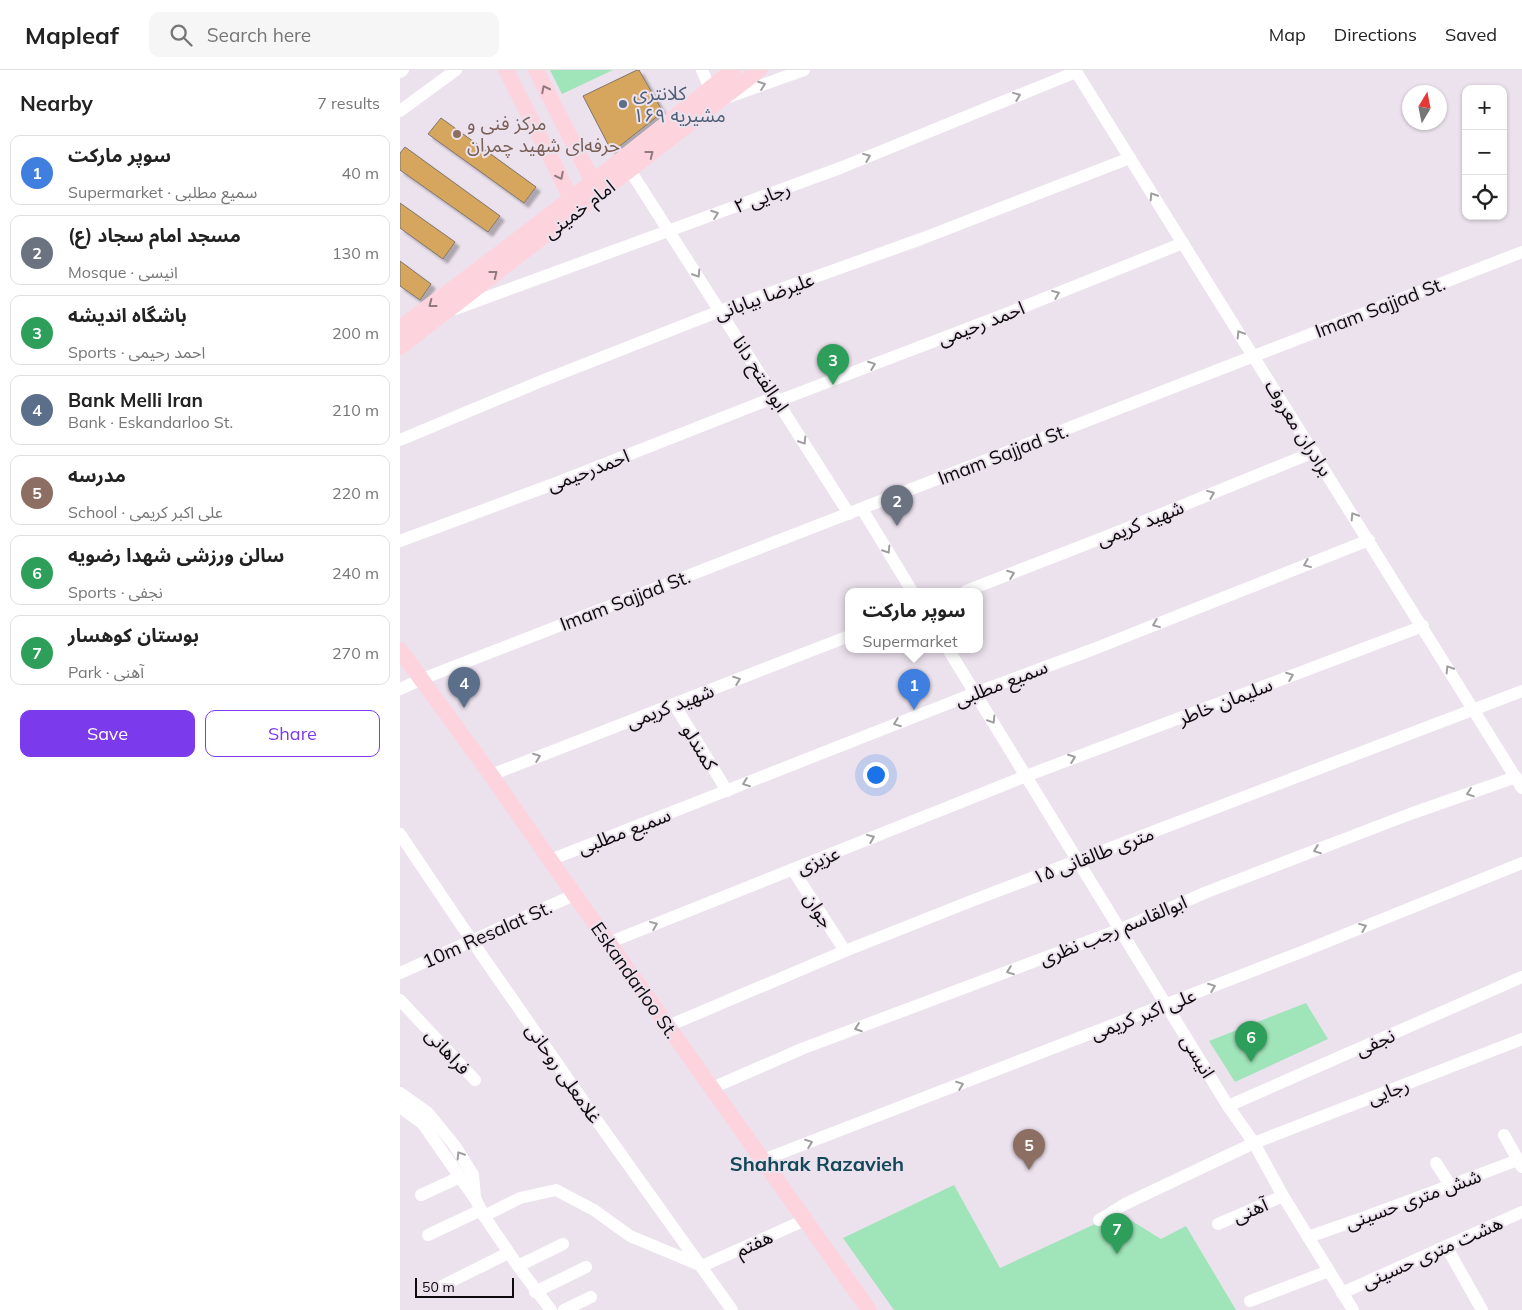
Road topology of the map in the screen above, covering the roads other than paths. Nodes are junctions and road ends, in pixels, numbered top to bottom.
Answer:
1 (456, 70) edge
2 (506, 70) edge
3 (536, 70) edge
4 (702, 70) edge
5 (733, 70) edge
6 (759, 70) edge
7 (804, 70) edge
8 (1075, 71) edge
9 (715, 94) junction
10 (400, 111) edge
11 (1130, 158) junction
12 (627, 165) junction
13 (596, 188) junction
14 (573, 204) junction
15 (669, 231) junction
16 (1183, 243) junction
17 (1522, 252) edge
18 (720, 311) junction
19 (445, 312) junction
20 (400, 328) edge
21 (400, 347) edge
22 (1254, 357) junction
23 (776, 399) junction
24 (400, 440) edge
25 (1314, 452) junction
26 (856, 511) junction
27 (1369, 540) junction
28 (400, 541) edge
29 (910, 588) edge
30 (974, 588) edge
31 (1423, 626) junction
32 (845, 638) edge
33 (400, 650) edge
34 (950, 653) edge
35 (422, 679) junction
36 (400, 689) edge
37 (1522, 691) edge
38 (975, 693) junction
39 (674, 704) junction
40 (1475, 710) junction
41 (491, 775) junction
42 (1026, 776) junction
43 (1519, 782) edge
44 (726, 790) junction
45 (400, 834) edge
46 (550, 860) junction
47 (1079, 860) junction
48 (1522, 863) edge
49 (794, 870) junction
50 (574, 894) junction
51 (1121, 930) junction
52 (472, 941) junction
53 (608, 942) junction
54 (845, 951) junction
55 (400, 973) edge
56 (1522, 976) edge
57 (400, 1000) edge
58 (1166, 1004) junction
59 (668, 1026) junction
60 (1522, 1039) edge
61 (475, 1080) dead end
62 (712, 1088) junction
63 (400, 1093) edge
64 (1228, 1106) junction
65 (400, 1107) edge
66 (1504, 1134) dead end
67 (1254, 1143) junction
68 (763, 1160) junction
69 (1436, 1162) dead end
70 (1520, 1164) edge
71 (460, 1177) junction
72 (1450, 1185) junction
73 (421, 1195) dead end
74 (1283, 1196) junction
75 (480, 1209) junction
76 (1522, 1212) edge
77 (805, 1220) junction
78 (1099, 1220) dead end
79 (1218, 1224) dead end
80 (428, 1235) dead end
81 (1308, 1237) junction
82 (563, 1244) dead end
83 (1446, 1246) junction
84 (508, 1253) junction
85 (518, 1266) junction
86 (702, 1266) junction
87 (586, 1267) dead end
88 (1329, 1271) junction
89 (442, 1286) dead end
90 (535, 1292) junction
91 (1342, 1293) junction
92 (591, 1297) dead end
93 (1250, 1301) dead end
94 (551, 1310) edge
95 (564, 1310) edge
96 (732, 1310) edge
97 (869, 1310) edge
98 (1353, 1310) edge
99 (1482, 1310) edge

1 - 10 street
2 -> 14 main road
13 -> 3 main road
4 - 9 street
5 - 9 main road, امام خمینی
6 - 9 main road, امام خمینی
9 -> 7 street
8 - 11 street, برادران معروف
15 -> 8 street, رجایی ۲
9 - 12 main road, امام خمینی
16 -> 11 street, برادران معروف
11 - 18 street, علیرضا بیابانی
12 - 13 main road, امام خمینی
12 - 15 street, ابوالفتح دانا
13 - 14 main road, امام خمینی
19 -> 14 main road, امام خمینی
14 -> 20 main road, امام خمینی
15 -> 18 street, ابوالفتح دانا
15 - 19 street, رجایی ۲
22 -> 16 street, برادران معروف
23 -> 16 street, احمد رحیمی
17 - 22 street, Imam Sajjad St.
18 - 23 street, ابوالفتح دانا
18 - 24 street, علیرضا بیابانی
19 - 21 main road, امام خمینی
22 - 25 street, برادران معروف
22 - 26 street, Imam Sajjad St.
23 -> 26 street, ابوالفتح دانا
23 - 28 street, احمدرحیمی
27 -> 25 street, برادران معروف
30 -> 25 street, شهید کریمی
26 -> 29 street
26 - 35 street, Imam Sajjad St.
27 - 31 street, برادران معروف
27 -> 38 street, سمیع مطلبی
40 -> 31 street, برادران معروف
42 -> 31 street, سلیمان خاطر
39 -> 32 street, شهید کریمی
33 - 35 main road, Eskandarloo St.
34 - 38 street, انیسی
35 - 36 street, Imam Sajjad St.
35 - 41 main road, Eskandarloo St.
37 - 40 street, ۱۵ متری طالقانی
38 -> 42 street, انیسی
38 -> 44 street, سمیع مطلبی
41 -> 39 street, شهید کریمی
39 - 44 street, کمندلو
40 - 43 street, برادران معروف
40 - 47 street, ۱۵ متری طالقانی
41 - 46 main road, Eskandarloo St.
42 - 47 street, انیسی
49 -> 42 street, عزیزی
43 -> 51 street, ابوالقاسم رجب نظری
44 - 46 street, سمیع مطلبی
45 - 52 street, غلامعلی روحانی
46 - 50 main road, Eskandarloo St.
47 - 51 street, انیسی
47 - 54 street, ۱۵ متری طالقانی
58 -> 48 street, علی اکبر کریمی
53 -> 49 street, عزیزی
49 - 54 street, جوان
50 - 52 street, 10m Resalat St.
50 - 53 main road, Eskandarloo St.
51 - 58 street, انیسی
51 -> 62 street, ابوالقاسم رجب نظری
52 - 55 street, 10m Resalat St.
52 - 86 street, غلامعلی روحانی
53 - 59 main road, Eskandarloo St.
54 - 59 street, ۱۵ متری طالقانی
56 - 64 street, نجفی
57 - 61 street, فراهانی
58 - 64 street, انیسی
68 -> 58 street, علی اکبر کریمی
59 - 62 main road, Eskandarloo St.
60 - 67 street, رجایی
62 - 68 main road, Eskandarloo St.
75 -> 63 street
64 - 67 street, انیسی
65 - 71 street
66 - 70 street
67 - 74 street, انیسی
67 - 78 street, رجایی
68 - 77 main road, Eskandarloo St.
69 - 72 street
70 - 72 street, شش متری حسینی
71 - 73 street
71 - 75 street
72 - 81 street, شش متری حسینی
74 - 79 street, آهنی
74 - 81 street, انیسی
75 - 80 street
75 - 84 street
75 - 86 street
76 - 83 street, هشت متری حسینی
77 - 86 street, هفتم
77 - 97 main road, Eskandarloo St.
81 - 88 street, انیسی
82 - 85 street
83 - 91 street, هشت متری حسینی
83 - 99 street
84 - 85 street
84 - 89 street
85 - 90 street
86 - 96 street, غلامعلی روحانی
87 - 90 street
88 - 91 street, انیسی
88 - 93 street
90 - 94 street
91 - 98 street, انیسی
92 - 95 street

